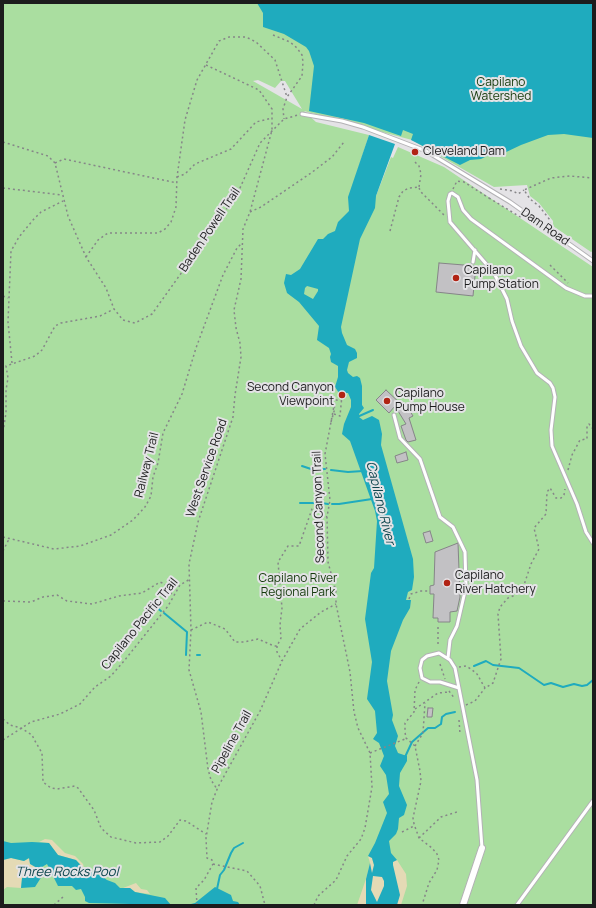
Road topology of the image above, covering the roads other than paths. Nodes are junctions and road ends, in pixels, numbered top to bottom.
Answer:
1 (302, 114) road end
2 (475, 250) junction
3 (593, 261) edge
4 (473, 262) dead end
5 (593, 296) edge
6 (394, 415) dead end
7 (593, 543) edge
8 (448, 658) junction
9 (459, 688) junction
10 (593, 801) edge
11 (482, 848) joint
12 (463, 905) edge
13 (517, 905) edge

1 - 3 lane, Dam Road
2 - 4 lane
2 - 5 lane
2 - 7 lane
6 - 8 lane
8 - 9 lane
8 - 9 lane
9 - 11 lane
10 - 13 lane
11 - 12 street

